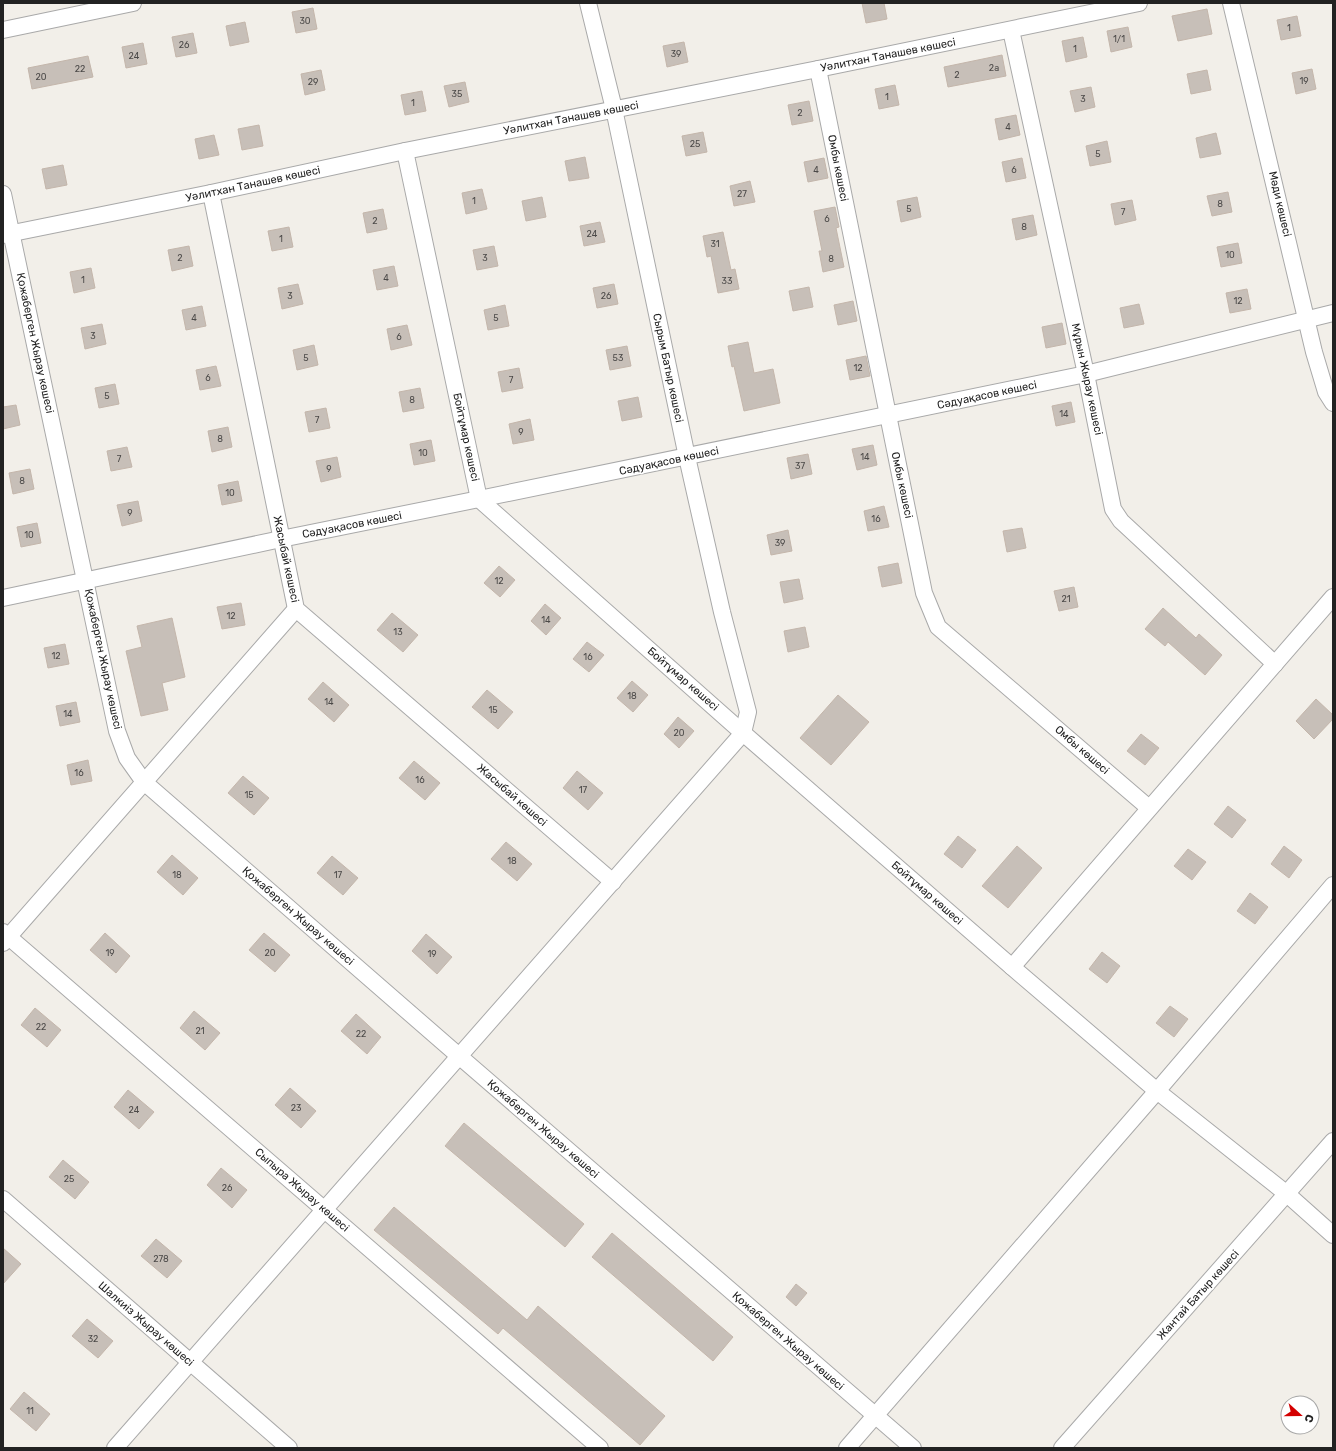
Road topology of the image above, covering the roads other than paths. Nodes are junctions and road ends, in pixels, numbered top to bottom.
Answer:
1 (133, 3) edge
2 (588, 3) edge
3 (1139, 3) edge
4 (1232, 3) edge
5 (3, 30) edge
6 (1011, 30) junction
7 (818, 69) junction
8 (614, 109) junction
9 (405, 151) junction
10 (211, 193) junction
11 (3, 194) edge
12 (7, 234) edge
13 (1333, 313) edge
14 (1307, 319) junction
15 (1086, 374) junction
16 (1333, 402) edge
17 (888, 416) junction
18 (687, 457) junction
19 (479, 500) junction
20 (282, 538) junction
21 (86, 581) junction
22 (1333, 597) edge
23 (3, 598) edge
24 (296, 609) junction
25 (1275, 664) junction
26 (743, 733) junction
27 (144, 782) junction
28 (1149, 808) junction
29 (612, 882) junction
30 (1333, 885) edge
31 (5, 937) edge
32 (1012, 967) junction
33 (459, 1056) junction
34 (1157, 1091) junction
35 (1333, 1141) edge
36 (1287, 1194) junction
37 (3, 1199) edge
38 (324, 1209) junction
39 (1333, 1235) edge
40 (190, 1362) junction
41 (875, 1415) junction
42 (115, 1448) edge
43 (290, 1448) edge
44 (600, 1448) edge
45 (847, 1448) edge
46 (913, 1448) edge
47 (1062, 1448) edge

1 - 5 street
2 - 8 street, Сырым Батыр көшесі
3 - 6 street, Уәлитхан Танашев көшесі
4 - 14 street, Мәди көшесі
6 - 7 street, Уәлитхан Танашев көшесі
6 - 15 street, Мұрын Жырау көшесі
7 - 8 street, Уәлитхан Танашев көшесі
7 - 17 street, Омбы көшесі
8 - 9 street, Уәлитхан Танашев көшесі
8 - 18 street, Сырым Батыр көшесі
9 - 10 street, Уәлитхан Танашев көшесі
9 - 19 street, Бойтұмар көшесі
10 - 12 street, Уәлитхан Танашев көшесі
10 - 20 street, Жасыбай көшесі
11 - 12 street, Қожаберген Жырау көшесі
12 - 21 street, Қожаберген Жырау көшесі
13 - 14 street, Сәдуақасов көшесі
14 - 15 street, Сәдуақасов көшесі
14 - 16 street, Мәди көшесі
15 - 17 street, Сәдуақасов көшесі
15 - 25 street, Мұрын Жырау көшесі
17 - 18 street, Сәдуақасов көшесі
17 - 28 street, Омбы көшесі
18 - 19 street, Сәдуақасов көшесі
18 - 26 street, Сырым Батыр көшесі
19 - 20 street, Сәдуақасов көшесі
19 - 26 street, Бойтұмар көшесі
20 - 21 street, Сәдуақасов көшесі
20 - 24 street, Жасыбай көшесі
21 - 23 street, Сәдуақасов көшесі
21 - 27 street, Қожаберген Жырау көшесі
22 - 25 street
24 - 27 street
24 - 29 street, Жасыбай көшесі
25 - 28 street
26 - 29 street
26 - 32 street, Бойтұмар көшесі
27 - 31 street
27 - 33 street, Қожаберген Жырау көшесі
28 - 32 street
29 - 33 street
30 - 34 street
31 - 38 street, Сыпыра Жырау көшесі
32 - 34 street, Бойтұмар көшесі
33 - 38 street
33 - 41 street, Қожаберген Жырау көшесі
34 - 36 street, Бойтұмар көшесі
34 - 41 street
35 - 36 street, Жантай Батыр көшесі
36 - 39 street, Бойтұмар көшесі
36 - 47 street, Жантай Батыр көшесі
37 - 40 street, Шалкиіз Жырау көшесі
38 - 40 street
38 - 44 street, Сыпыра Жырау көшесі
40 - 42 street
40 - 43 street, Шалкиіз Жырау көшесі
41 - 45 street
41 - 46 street, Қожаберген Жырау көшесі

